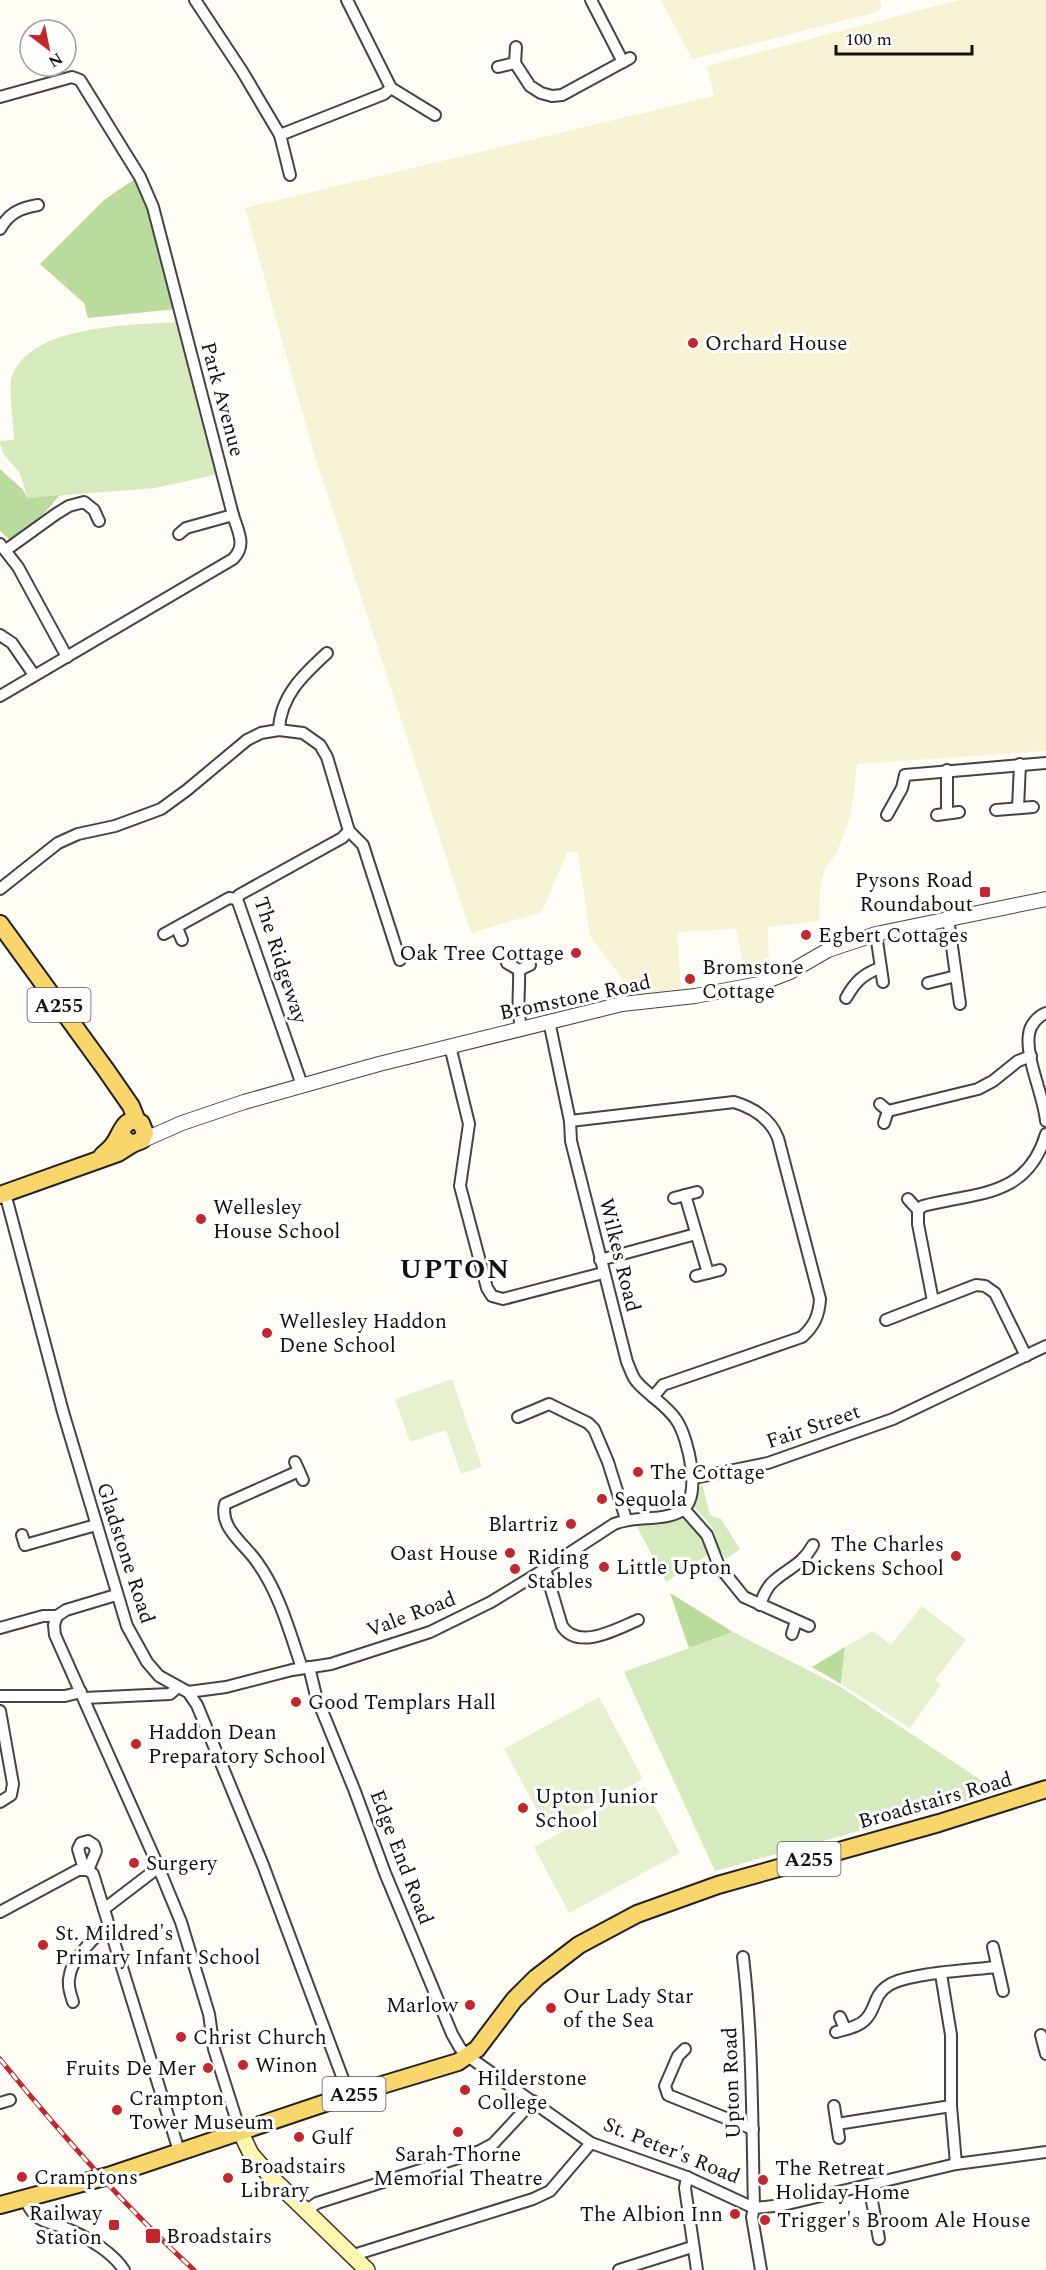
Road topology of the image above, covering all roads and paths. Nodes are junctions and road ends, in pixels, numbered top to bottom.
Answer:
1 (195, 0) edge
2 (347, 0) edge
3 (591, 0) edge
4 (516, 47) dead end
5 (515, 63) junction
6 (498, 67) dead end
7 (391, 88) junction
8 (0, 97) edge
9 (435, 114) dead end
10 (280, 135) junction
11 (290, 175) dead end
12 (38, 205) dead end
13 (0, 229) edge
14 (233, 515) junction
15 (99, 521) dead end
16 (183, 528) dead end
17 (3, 547) edge
18 (0, 635) edge
19 (327, 653) dead end
20 (67, 657) junction
21 (34, 675) junction
22 (0, 696) edge
23 (279, 730) junction
24 (1046, 763) edge
25 (1020, 764) junction
26 (947, 770) junction
27 (1033, 807) dead end
28 (1018, 808) junction
29 (996, 810) dead end
30 (959, 812) dead end
31 (887, 815) dead end
32 (349, 831) junction
33 (0, 889) edge
34 (1046, 898) edge
35 (237, 899) junction
36 (948, 918) junction
37 (0, 924) edge
38 (177, 928) junction
39 (164, 934) dead end
40 (876, 934) junction
41 (182, 940) dead end
42 (394, 954) dead end
43 (507, 963) dead end
44 (880, 968) junction
45 (956, 976) junction
46 (882, 982) dead end
47 (928, 983) dead end
48 (846, 998) dead end
49 (960, 1004) dead end
50 (1046, 1013) edge
51 (549, 1021) junction
52 (521, 1027) junction
53 (450, 1046) junction
54 (1031, 1056) junction
55 (302, 1085) junction
56 (1046, 1121) edge
57 (570, 1122) junction
58 (884, 1123) dead end
59 (133, 1131) junction
60 (1046, 1134) edge
61 (697, 1192) dead end
62 (3, 1194) edge
63 (685, 1195) junction
64 (674, 1198) dead end
65 (908, 1199) dead end
66 (918, 1210) junction
67 (696, 1234) junction
68 (600, 1260) junction
69 (720, 1270) dead end
70 (603, 1273) junction
71 (708, 1273) junction
72 (696, 1276) dead end
73 (933, 1301) junction
74 (885, 1319) dead end
75 (1046, 1346) edge
76 (1026, 1356) junction
77 (653, 1397) junction
78 (518, 1417) dead end
79 (299, 1471) dead end
80 (694, 1479) junction
81 (684, 1509) junction
82 (626, 1519) junction
83 (96, 1525) junction
84 (22, 1535) dead end
85 (813, 1545) dead end
86 (546, 1569) junction
87 (116, 1595) junction
88 (760, 1605) junction
89 (57, 1616) junction
90 (796, 1621) junction
91 (633, 1625) dead end
92 (809, 1626) dead end
93 (0, 1628) edge
94 (792, 1634) dead end
95 (306, 1668) junction
96 (183, 1690) junction
97 (83, 1695) junction
98 (0, 1696) edge
99 (0, 1711) edge
100 (1046, 1789) edge
101 (0, 1802) edge
102 (159, 1867) junction
103 (104, 1910) junction
104 (0, 1912) edge
105 (109, 1927) junction
106 (993, 1947) dead end
107 (743, 1957) dead end
108 (996, 1967) junction
109 (941, 1974) junction
110 (1003, 1991) dead end
111 (73, 2002) dead end
112 (840, 2017) dead end
113 (1041, 2035) dead end
114 (685, 2049) dead end
115 (1046, 2054) edge
116 (469, 2057) junction
117 (349, 2095) junction
118 (533, 2101) junction
119 (834, 2106) dead end
120 (951, 2106) junction
121 (837, 2124) junction
122 (753, 2129) junction
123 (240, 2131) junction
124 (839, 2138) dead end
125 (591, 2143) junction
126 (179, 2151) junction
127 (1046, 2152) edge
128 (956, 2164) junction
129 (687, 2177) junction
130 (869, 2185) junction
131 (0, 2205) edge
132 (27, 2205) junction
133 (754, 2208) junction
134 (305, 2211) junction
135 (879, 2240) dead end
136 (693, 2247) junction
137 (354, 2257) junction
138 (124, 2270) edge
139 (367, 2270) edge
140 (619, 2270) edge
141 (697, 2270) edge
142 (760, 2270) edge

1 - 10 street
2 - 7 street
3 - 5 street
4 - 5 street
5 - 6 street
7 - 9 street
7 - 10 street
8 - 14 street, Park Avenue
10 - 11 street
12 - 13 street
14 - 16 street
14 - 20 street, Park Avenue
15 - 17 street
17 - 20 street
18 - 21 street
19 - 23 street
20 - 21 street, Park Avenue
21 - 22 street, Park Avenue
23 - 32 street
23 - 33 street
24 - 25 street
25 - 26 street
25 - 28 street
26 - 30 street
26 - 31 street
27 - 28 street
28 - 29 street
32 - 35 street, The Ridgeway
32 - 42 street
34 - 36 street, Bromstone Road
35 - 38 street
35 - 55 street, The Ridgeway
36 - 40 street, Bromstone Road
36 - 45 street
37 - 59 main road, A255
38 - 39 street
38 - 41 street
40 - 44 street
40 - 51 street, Bromstone Road
43 - 52 street
44 - 46 street
44 - 48 street
45 - 47 street
45 - 49 street
50 - 54 street
51 - 52 street, Bromstone Road
51 - 57 street, Wilkes Road
52 - 53 street, Bromstone Road
53 - 55 street, Bromstone Road
53 - 70 street
54 - 56 street
54 - 58 street
55 - 59 street, Bromstone Road
57 - 68 street, Wilkes Road
57 - 77 street
59 - 62 main road
60 - 66 street
61 - 63 street
62 - 83 street, Gladstone Road
63 - 64 street
63 - 67 street
65 - 66 street
66 - 73 street
67 - 68 street
67 - 71 street
68 - 70 street, Wilkes Road
69 - 71 street
70 - 77 street, Wilkes Road
71 - 72 street
73 - 74 street
73 - 76 street
75 - 76 street, Fair Street
76 - 80 street, Fair Street
77 - 80 street, Wilkes Road
78 - 82 street
79 - 95 street, Edge End Road
80 - 81 street
81 - 82 street
81 - 88 street
82 - 86 street, Vale Road
83 - 84 street
83 - 87 street, Gladstone Road
85 - 88 street
86 - 91 street
86 - 95 street, Vale Road
87 - 89 street
87 - 96 street, Gladstone Road
88 - 90 street
89 - 93 street
89 - 97 street
90 - 92 street
90 - 94 street
95 - 96 street, Vale Road
95 - 116 street, Edge End Road
96 - 97 street, Vale Road
96 - 117 street, Gladstone Road
97 - 98 street, Vale Road
97 - 102 street
99 - 101 street
100 - 116 main road, Broadstairs Road / A255
102 - 103 street
102 - 123 street
103 - 104 street
103 - 105 street
105 - 111 street
105 - 126 street
106 - 108 street
107 - 122 street, Upton Road
108 - 109 street
108 - 110 street
109 - 112 street
109 - 120 street
113 - 115 street
114 - 122 street
116 - 117 main road, A255
116 - 118 street, St. Peter's Road
117 - 123 main road, A255
118 - 125 street, St. Peter's Road
118 - 134 street
119 - 121 street
120 - 121 street
120 - 128 street
121 - 124 street
122 - 133 street, Upton Road
123 - 126 main road, A255
123 - 134 main road
125 - 129 street, St. Peter's Road
125 - 137 street
126 - 132 main road, A255
127 - 128 street, St. Peter's Road
128 - 130 street, St. Peter's Road
129 - 133 street, St. Peter's Road
129 - 136 street
130 - 133 street, St. Peter's Road
130 - 135 street
131 - 132 main road, A255
132 - 138 street
133 - 142 street, Upton Road
134 - 137 main road
136 - 140 street
136 - 141 street
137 - 139 main road

